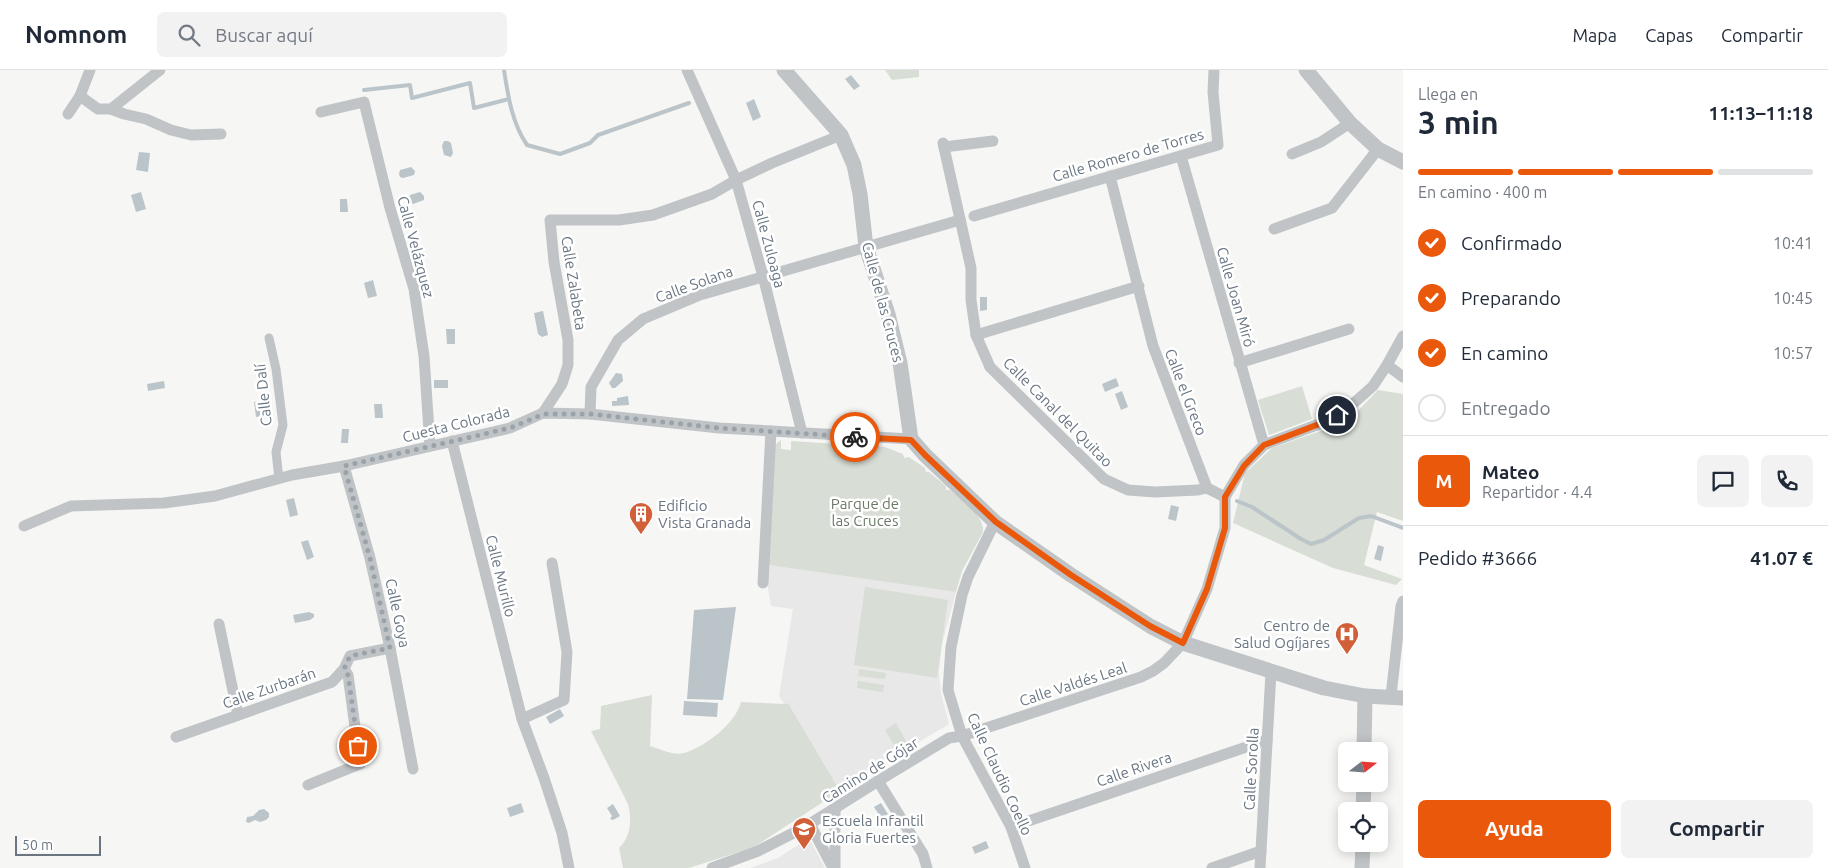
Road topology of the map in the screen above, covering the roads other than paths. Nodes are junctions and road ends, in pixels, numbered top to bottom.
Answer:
1 (90, 70) edge
2 (160, 70) edge
3 (687, 70) edge
4 (784, 70) edge
5 (1214, 70) edge
6 (1306, 70) edge
7 (80, 96) junction
8 (111, 108) junction
9 (321, 112) dead end
10 (68, 114) dead end
11 (1350, 123) junction
12 (221, 134) dead end
13 (840, 135) junction
14 (993, 141) dead end
15 (1378, 149) junction
16 (1292, 154) dead end
17 (1181, 156) junction
18 (1403, 162) edge
19 (1110, 176) junction
20 (736, 180) junction
21 (974, 216) dead end
22 (960, 220) junction
23 (1274, 229) dead end
24 (866, 247) junction
25 (763, 276) junction
26 (1138, 286) junction
27 (1349, 329) dead end
28 (976, 335) junction
29 (1403, 336) edge
30 (269, 338) dead end
31 (1239, 363) junction
32 (1387, 365) junction
33 (1403, 378) edge
34 (544, 414) junction
35 (590, 414) junction
36 (772, 431) junction
37 (802, 433) junction
38 (911, 440) junction
39 (452, 441) junction
40 (1264, 445) junction
41 (430, 446) junction
42 (344, 466) junction
43 (279, 479) junction
44 (1207, 488) junction
45 (1225, 497) junction
46 (996, 522) junction
47 (24, 526) dead end
48 (552, 562) dead end
49 (764, 583) dead end
50 (1403, 601) edge
51 (219, 624) dead end
52 (1183, 643) junction
53 (390, 648) junction
54 (344, 669) junction
55 (1271, 672) junction
56 (1365, 696) junction
57 (1397, 697) edge
58 (238, 715) junction
59 (522, 719) junction
60 (176, 736) dead end
61 (962, 736) junction
62 (1268, 740) junction
63 (1364, 742) edge
64 (414, 768) dead end
65 (878, 781) junction
66 (308, 785) dead end
67 (835, 809) junction
68 (810, 824) junction
69 (1011, 827) junction
70 (821, 848) junction
71 (836, 849) junction
72 (1261, 852) junction
73 (1363, 852) edge
74 (569, 868) edge
75 (712, 868) edge
76 (834, 868) edge
77 (927, 868) edge
78 (1025, 868) edge
79 (1212, 868) edge
80 (1260, 868) edge
81 (1362, 868) edge

1 - 7 street
2 - 8 street
3 - 20 street, Calle Zuloaga
4 - 13 street, Calle de las Cruces
5 - 17 street, Calle Romero de Torres
6 - 11 street
7 - 8 street
7 - 10 street
8 - 12 street
9 - 41 street, Calle Velázquez
11 - 15 street
11 - 16 street
13 - 20 street, Calle Zalabeta
13 - 24 street, Calle de las Cruces
14 - 22 street, Calle Canal del Quitao
15 - 18 street
15 - 23 street
17 - 19 street, Calle Romero de Torres
17 - 31 street, Calle Joan Miró
19 - 21 street, Calle Romero de Torres
19 - 26 street, Calle el Greco
20 - 25 street, Calle Zuloaga
20 - 34 street, Calle Zalabeta
22 - 24 street
22 - 28 street, Calle Canal del Quitao
24 - 25 street, Calle Solana
24 - 38 street, Calle de las Cruces
25 - 35 street, Calle Solana
25 - 37 street, Calle Zuloaga
26 - 28 street
26 - 44 street, Calle el Greco
27 - 31 street
28 - 44 street, Calle Canal del Quitao
29 - 32 street
30 - 43 street, Calle Dalí
31 - 40 street, Calle Joan Miró
32 - 33 street
32 - 40 street
34 - 35 street, Cuesta Colorada
34 - 39 street, Cuesta Colorada
35 - 36 street, Cuesta Colorada
36 - 37 street, Cuesta Colorada
36 - 49 street
37 - 38 street, Cuesta Colorada
38 - 46 street
39 - 41 street, Cuesta Colorada
39 - 59 street, Calle Murillo
40 - 45 street
41 - 42 street, Cuesta Colorada
42 - 43 street, Cuesta Colorada
42 - 53 street, Calle Goya
43 - 47 street, Cuesta Colorada
44 - 45 street
45 - 52 street, Calle Valdés Leal
46 - 52 street
46 - 61 street, Calle Claudio Coello
48 - 59 street
50 - 57 street
51 - 58 street
52 - 55 street
52 - 61 street, Calle Valdés Leal
53 - 54 street, Calle Zurbarán
53 - 64 street, Calle Goya
54 - 58 street, Calle Zurbarán
54 - 66 street
55 - 56 street
55 - 62 street, Calle Sorolla
56 - 57 street
56 - 63 street
58 - 60 street, Calle Zurbarán
59 - 74 street, Calle Murillo
61 - 65 street, Camino de Gójar
61 - 69 street, Calle Claudio Coello
62 - 69 street, Calle Rivera
62 - 72 street, Calle Sorolla
65 - 67 street, Camino de Gójar
65 - 77 street
67 - 68 street, Camino de Gójar
67 - 71 street
68 - 70 street
68 - 75 street, Camino de Gójar
69 - 78 street, Calle Claudio Coello
70 - 71 street
70 - 76 street
71 - 76 street
72 - 79 street
72 - 80 street, Calle Sorolla
73 - 81 street

